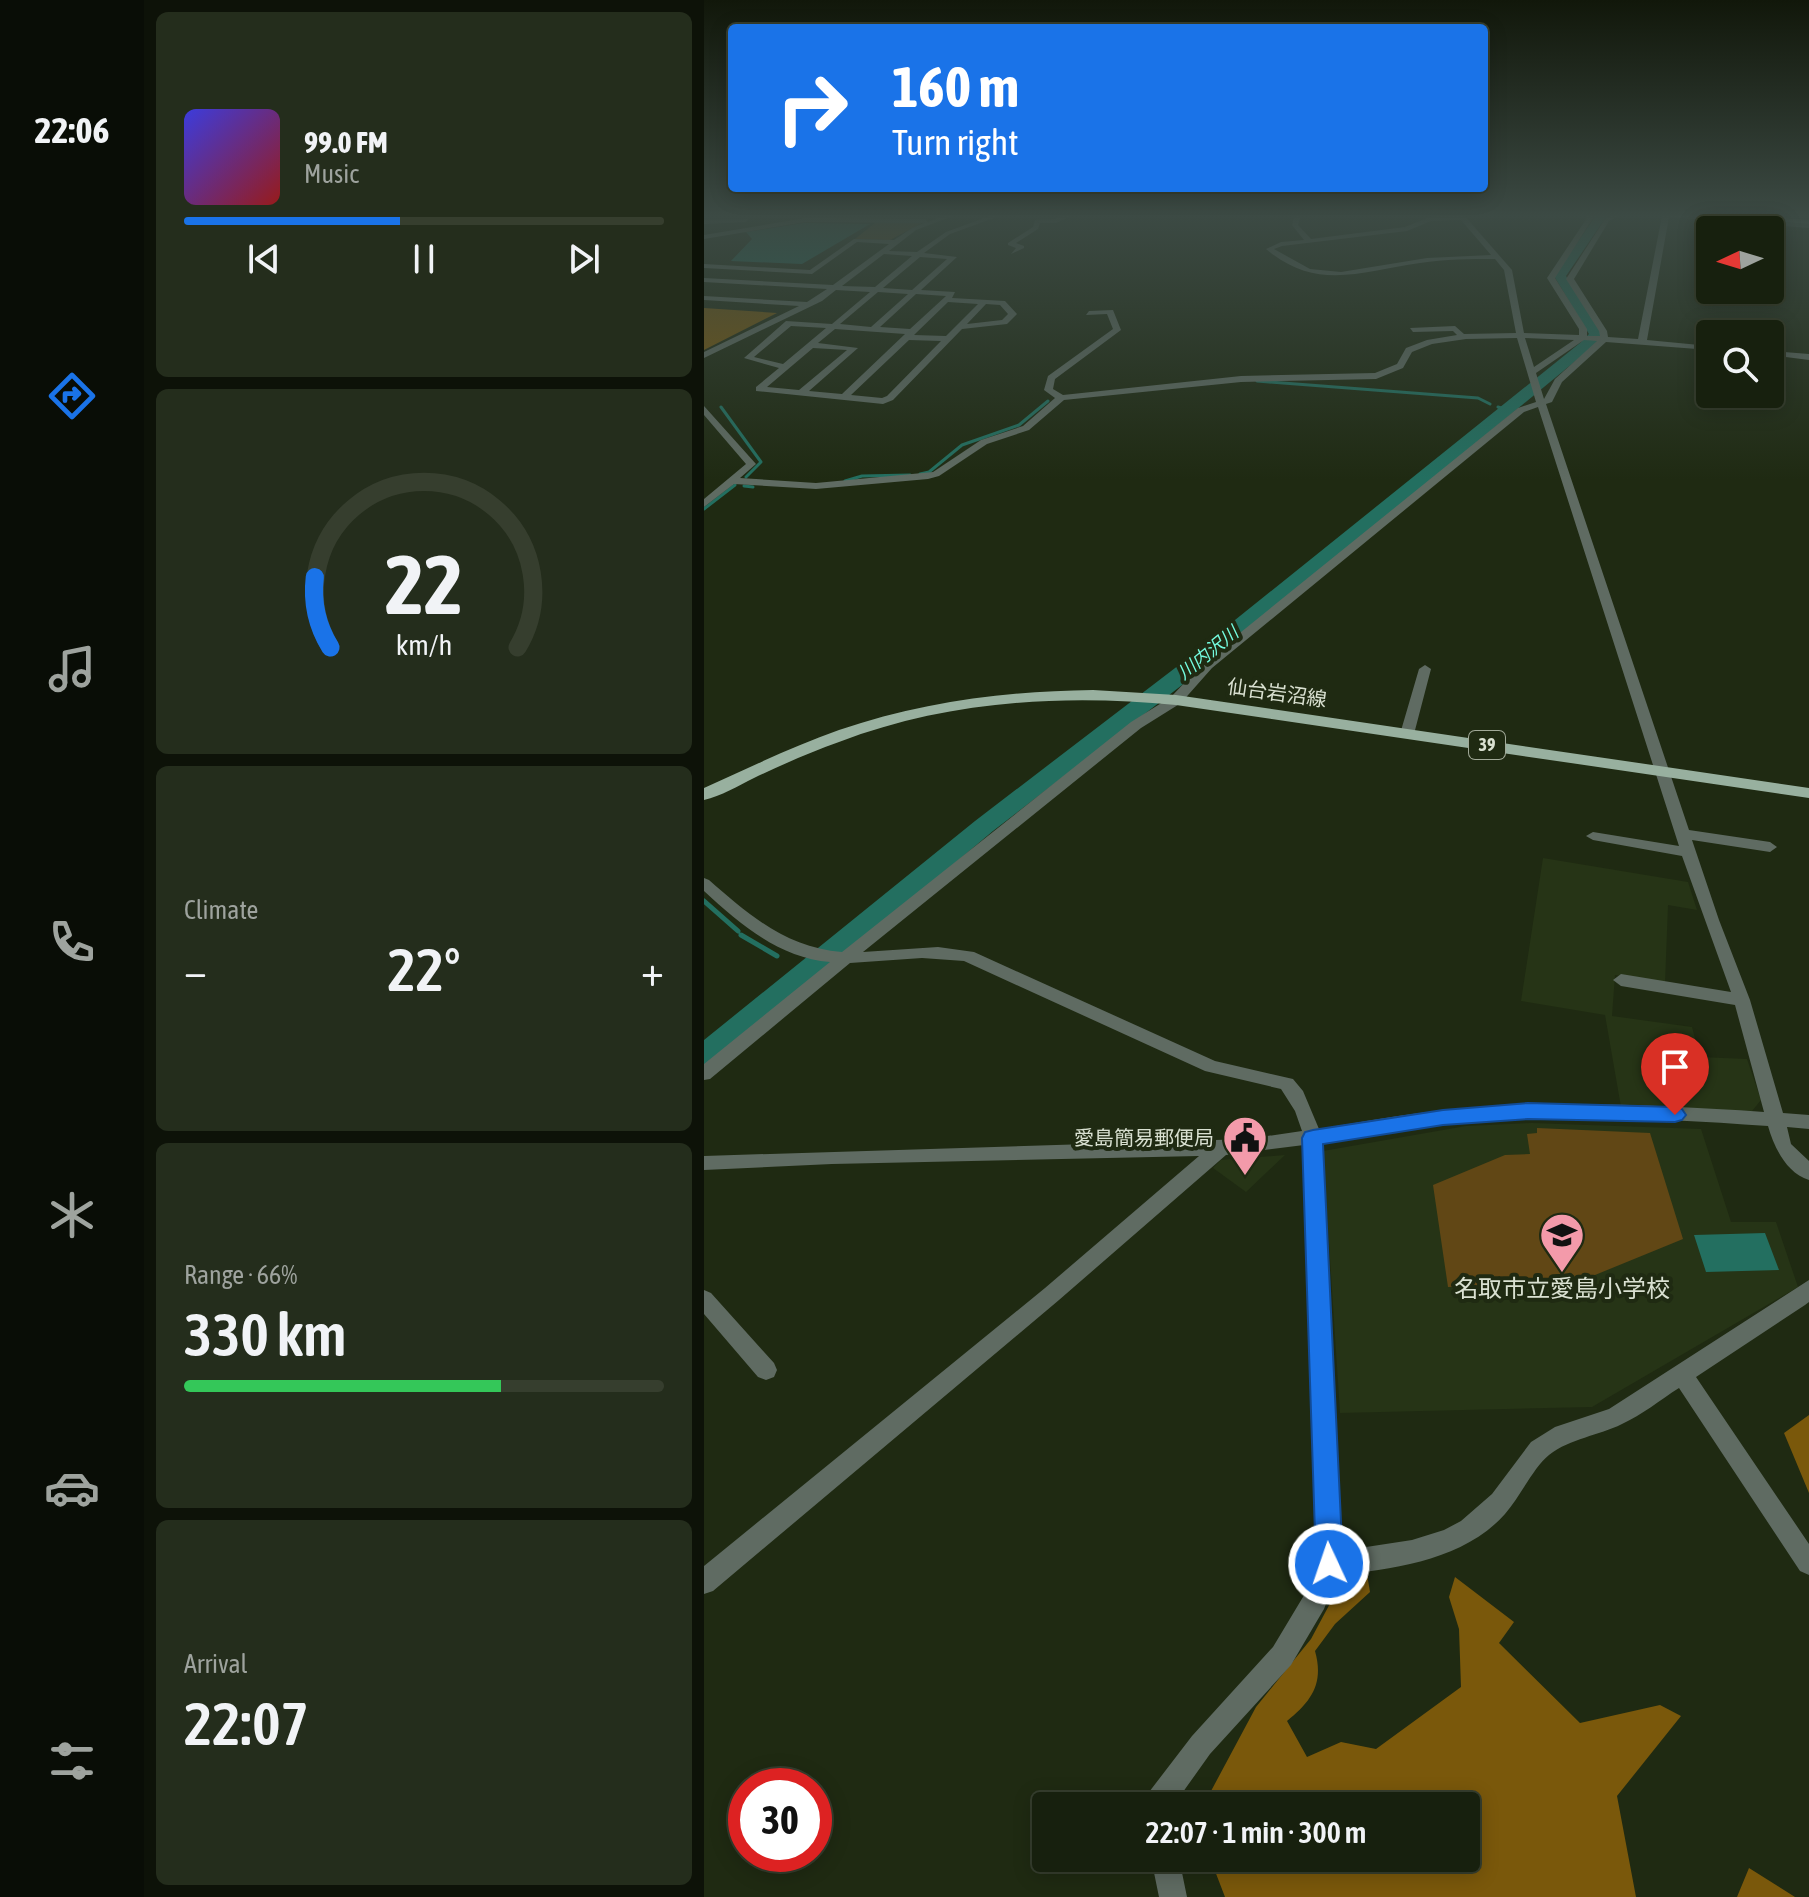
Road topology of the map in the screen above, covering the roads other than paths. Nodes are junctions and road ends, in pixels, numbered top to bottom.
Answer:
1 (984, 302) edge
2 (787, 303) edge
3 (860, 303) edge
4 (902, 303) edge
5 (944, 303) edge
6 (993, 303) edge
7 (1515, 303) edge
8 (1566, 303) edge
9 (1585, 303) edge
10 (1649, 303) edge
11 (809, 304) joint
12 (1089, 313) dead end
13 (833, 326) junction
14 (960, 327) junction
15 (873, 329) junction
16 (1413, 330) dead end
17 (909, 334) junction
18 (1521, 337) junction
19 (1585, 337) junction
20 (1463, 338) junction
21 (1601, 338) junction
22 (948, 339) junction
23 (1642, 342) junction
24 (811, 345) junction
25 (1696, 347) edge
26 (1784, 354) edge
27 (704, 355) edge
28 (1809, 357) edge
29 (785, 367) junction
30 (1533, 375) junction
31 (801, 393) junction
32 (844, 397) junction
33 (1061, 398) junction
34 (1540, 399) junction
35 (704, 409) edge
36 (735, 481) junction
37 (704, 504) edge
38 (1425, 669) dead end
39 (1171, 700) junction
40 (1407, 734) junction
41 (1661, 771) junction
42 (1809, 793) edge
43 (704, 795) edge
44 (1683, 834) junction
45 (1593, 836) dead end
46 (1770, 847) dead end
47 (1688, 852) junction
48 (704, 883) edge
49 (842, 958) junction
50 (1621, 980) dead end
51 (1742, 1000) junction
52 (704, 1074) edge
53 (1774, 1119) junction
54 (1809, 1122) edge
55 (1313, 1138) junction
56 (1221, 1148) junction
57 (704, 1163) edge
58 (1809, 1173) edge
59 (1809, 1289) edge
60 (704, 1299) edge
61 (766, 1370) dead end
62 (1682, 1374) junction
63 (1808, 1563) edge
64 (1329, 1564) junction
65 (704, 1582) edge
66 (1166, 1792) edge
67 (1168, 1872) edge
68 (1173, 1897) edge

1 - 14 street
2 - 11 street
3 - 13 street
4 - 15 street
5 - 17 street
6 - 14 street
7 - 18 street
8 - 19 street
9 - 21 street
10 - 23 street
11 - 27 street
12 - 33 street
13 - 15 street
13 - 24 street
13 - 29 street
14 - 22 street
15 - 17 street
16 - 20 street
17 - 22 street
17 - 32 street
18 - 19 street
18 - 20 street
18 - 30 street
19 - 21 street
19 - 30 street
20 - 33 street
21 - 23 street
21 - 34 street
22 - 32 street
23 - 25 street
24 - 29 street
24 - 31 street
26 - 28 street
29 - 31 street
30 - 34 street
31 - 32 street
33 - 36 street
34 - 39 street
34 - 41 street
35 - 36 street
36 - 37 street
38 - 40 street
39 - 40 main road, 仙台岩沼線 / 39
39 - 43 main road, 仙台岩沼線 / 39
39 - 49 street
40 - 41 main road, 仙台岩沼線 / 39
41 - 42 main road, 仙台岩沼線 / 39
41 - 44 street
44 - 46 street
44 - 47 street
45 - 47 street
47 - 51 street
48 - 49 street
49 - 52 street
49 - 55 street
50 - 51 street
51 - 53 street
53 - 54 street
53 - 55 street
53 - 58 street
55 - 56 street
55 - 64 street
56 - 57 street
56 - 65 street
59 - 62 street
60 - 61 street
62 - 63 street
62 - 64 street
64 - 66 street
67 - 68 street

